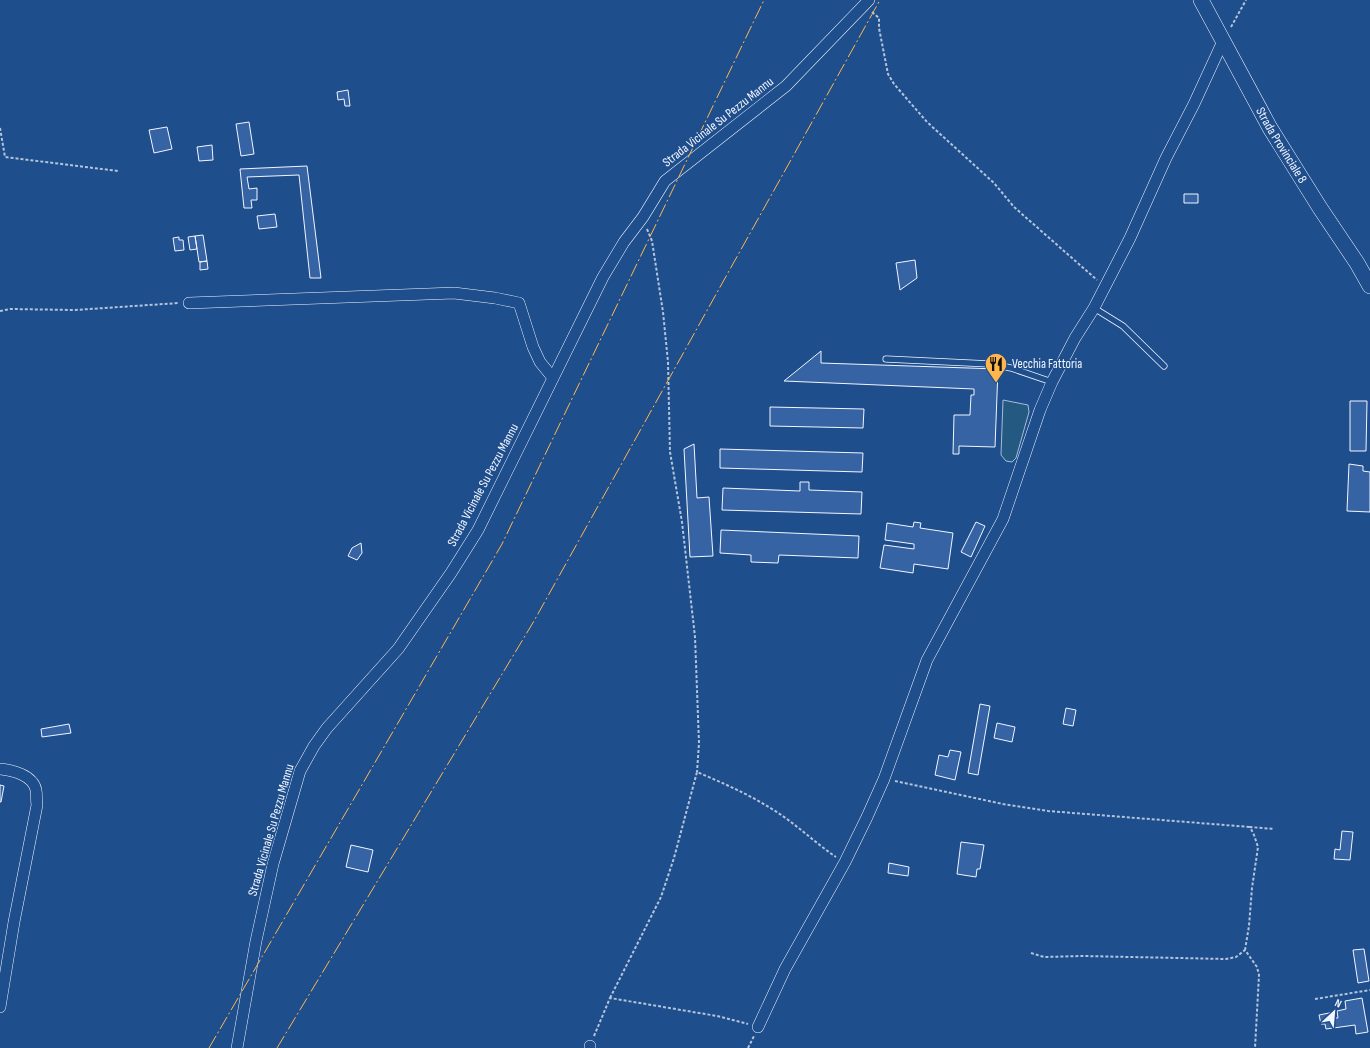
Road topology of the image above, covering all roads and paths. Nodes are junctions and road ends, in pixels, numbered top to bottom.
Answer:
1 (1201, 0) edge
2 (1246, 0) edge
3 (867, 2) edge
4 (1223, 41) junction
5 (0, 128) edge
6 (118, 171) dead end
7 (642, 217) junction
8 (1370, 286) edge
9 (1104, 287) junction
10 (189, 303) joint
11 (1094, 308) junction
12 (0, 311) edge
13 (886, 359) dead end
14 (1164, 366) dead end
15 (553, 378) junction
16 (1052, 382) junction
17 (0, 768) edge
18 (697, 772) junction
19 (884, 779) junction
20 (1250, 827) junction
21 (1274, 829) dead end
22 (845, 862) junction
23 (1245, 950) junction
24 (1031, 953) dead end
25 (1370, 990) edge
26 (610, 998) junction
27 (1315, 999) dead end
28 (0, 1006) edge
29 (758, 1027) joint
30 (590, 1047) edge
31 (237, 1048) edge
32 (1255, 1048) edge

1 - 4 main road, Strada Provinciale 8
2 - 4 path
3 - 7 street, Strada Vicinale Su Pezzu Mannu
3 - 9 path
4 - 8 main road, Strada Provinciale 8
4 - 9 street
5 - 6 path
7 - 15 street, Strada Vicinale Su Pezzu Mannu
7 - 18 path
9 - 11 street
10 - 12 path
10 - 15 street
11 - 14 lane
11 - 16 street
13 - 16 lane
15 - 31 street, Strada Vicinale Su Pezzu Mannu
16 - 19 street
17 - 28 street
18 - 22 path
18 - 26 path
19 - 20 path
19 - 22 street
20 - 21 path
20 - 23 path
22 - 29 street
23 - 24 path
23 - 32 path
25 - 27 path
26 - 29 path
26 - 30 path

